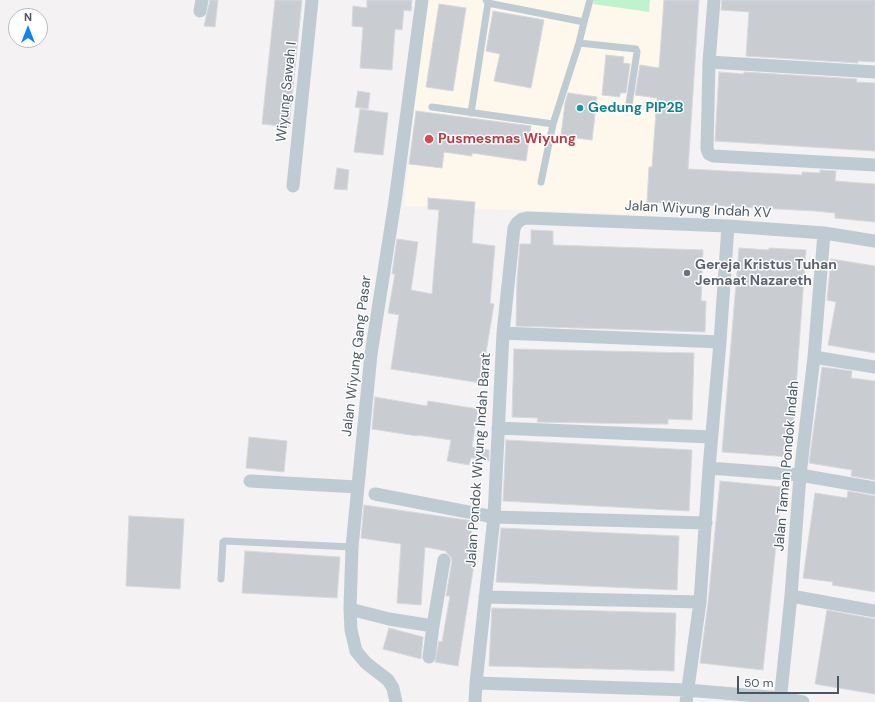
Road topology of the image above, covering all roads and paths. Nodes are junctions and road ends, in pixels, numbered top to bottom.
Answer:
1 (312, 0) edge
2 (422, 0) edge
3 (590, 0) edge
4 (714, 0) edge
5 (487, 2) edge
6 (584, 22) junction
7 (579, 43) junction
8 (709, 62) junction
9 (875, 72) edge
10 (628, 104) dead end
11 (432, 107) dead end
12 (471, 113) junction
13 (553, 124) junction
14 (875, 165) edge
15 (541, 182) dead end
16 (293, 186) dead end
17 (519, 221) joint
18 (728, 226) junction
19 (824, 233) junction
20 (875, 241) edge
21 (503, 333) junction
22 (720, 342) junction
23 (814, 357) junction
24 (875, 367) edge
25 (498, 428) junction
26 (711, 437) junction
27 (708, 468) junction
28 (800, 475) junction
29 (250, 481) dead end
30 (358, 487) junction
31 (875, 488) edge
32 (375, 494) dead end
33 (494, 517) junction
34 (706, 523) junction
35 (352, 547) junction
36 (444, 560) dead end
37 (221, 579) dead end
38 (792, 596) junction
39 (485, 597) junction
40 (700, 602) junction
41 (350, 609) junction
42 (875, 611) edge
43 (433, 626) junction
44 (428, 657) dead end
45 (476, 683) junction
46 (686, 696) edge
47 (780, 700) edge
48 (396, 702) edge
49 (475, 702) edge
50 (803, 702) edge

1 - 16 street, Wiyung Sawah I
2 - 30 street, Jalan Wiyung Gang Pasar
3 - 6 lane
4 - 8 street
5 - 6 lane
5 - 12 lane
6 - 7 lane
7 - 10 lane
7 - 13 lane
8 - 9 street
8 - 14 street
11 - 12 lane
12 - 13 lane
13 - 15 lane
17 - 18 street, Jalan Wiyung Indah XV
17 - 21 street, Jalan Pondok Wiyung Indah Barat
18 - 19 street, Jalan Wiyung Indah XV
18 - 22 street
19 - 20 street, Jalan Wiyung Indah XV
19 - 23 street, Jalan Taman Pondok Indah
21 - 22 street
21 - 25 street, Jalan Pondok Wiyung Indah Barat
22 - 26 street
23 - 24 street
23 - 28 street, Jalan Taman Pondok Indah
25 - 26 street
25 - 33 street, Jalan Pondok Wiyung Indah Barat
26 - 27 street
27 - 28 street
27 - 34 street
28 - 31 street
28 - 38 street, Jalan Taman Pondok Indah
29 - 30 street
30 - 35 street, Jalan Wiyung Gang Pasar
32 - 33 street
33 - 34 street
33 - 39 street, Jalan Pondok Wiyung Indah Barat
34 - 40 street
35 - 37 lane
35 - 41 street, Jalan Wiyung Gang Pasar
36 - 43 street
38 - 42 street
38 - 47 street, Jalan Taman Pondok Indah
39 - 40 street
39 - 45 street, Jalan Pondok Wiyung Indah Barat
40 - 46 street
41 - 43 street
41 - 48 street, Jalan Wiyung Gang Pasar
43 - 44 street
45 - 46 street
45 - 49 street, Jalan Pondok Wiyung Indah Barat
46 - 47 street
47 - 50 street

